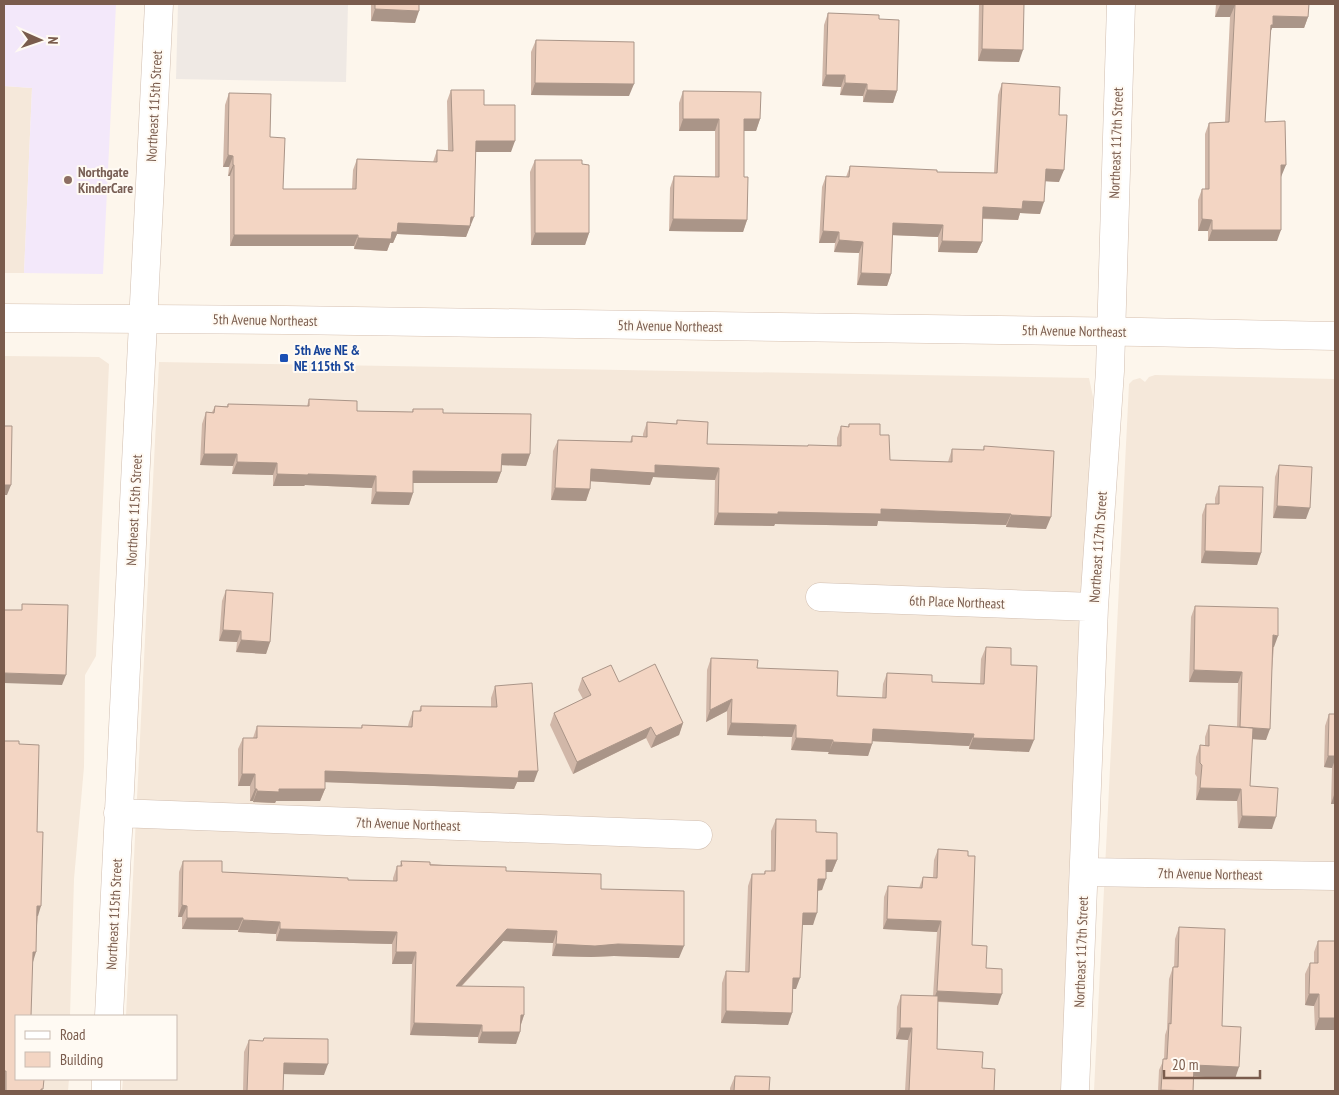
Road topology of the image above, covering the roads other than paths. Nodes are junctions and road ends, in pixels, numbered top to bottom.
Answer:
1 (159, 4) edge
2 (1121, 4) edge
3 (4, 318) edge
4 (144, 319) junction
5 (1110, 332) junction
6 (1335, 336) edge
7 (820, 597) dead end
8 (1094, 606) junction
9 (118, 813) junction
10 (698, 835) dead end
11 (1084, 872) junction
12 (1335, 876) edge
13 (109, 1015) edge
14 (1075, 1091) edge

1 - 4 street, Northeast 115th Street
2 - 5 street, Northeast 117th Street
3 - 4 street, 5th Avenue Northeast
4 - 5 street, 5th Avenue Northeast
4 - 9 street, Northeast 115th Street
5 - 6 street, 5th Avenue Northeast
5 - 8 street, Northeast 117th Street
7 - 8 street, 6th Place Northeast
8 - 11 street, Northeast 117th Street
9 - 10 street, 7th Avenue Northeast
9 - 13 street, Northeast 115th Street
11 - 12 street, 7th Avenue Northeast
11 - 14 street, Northeast 117th Street

